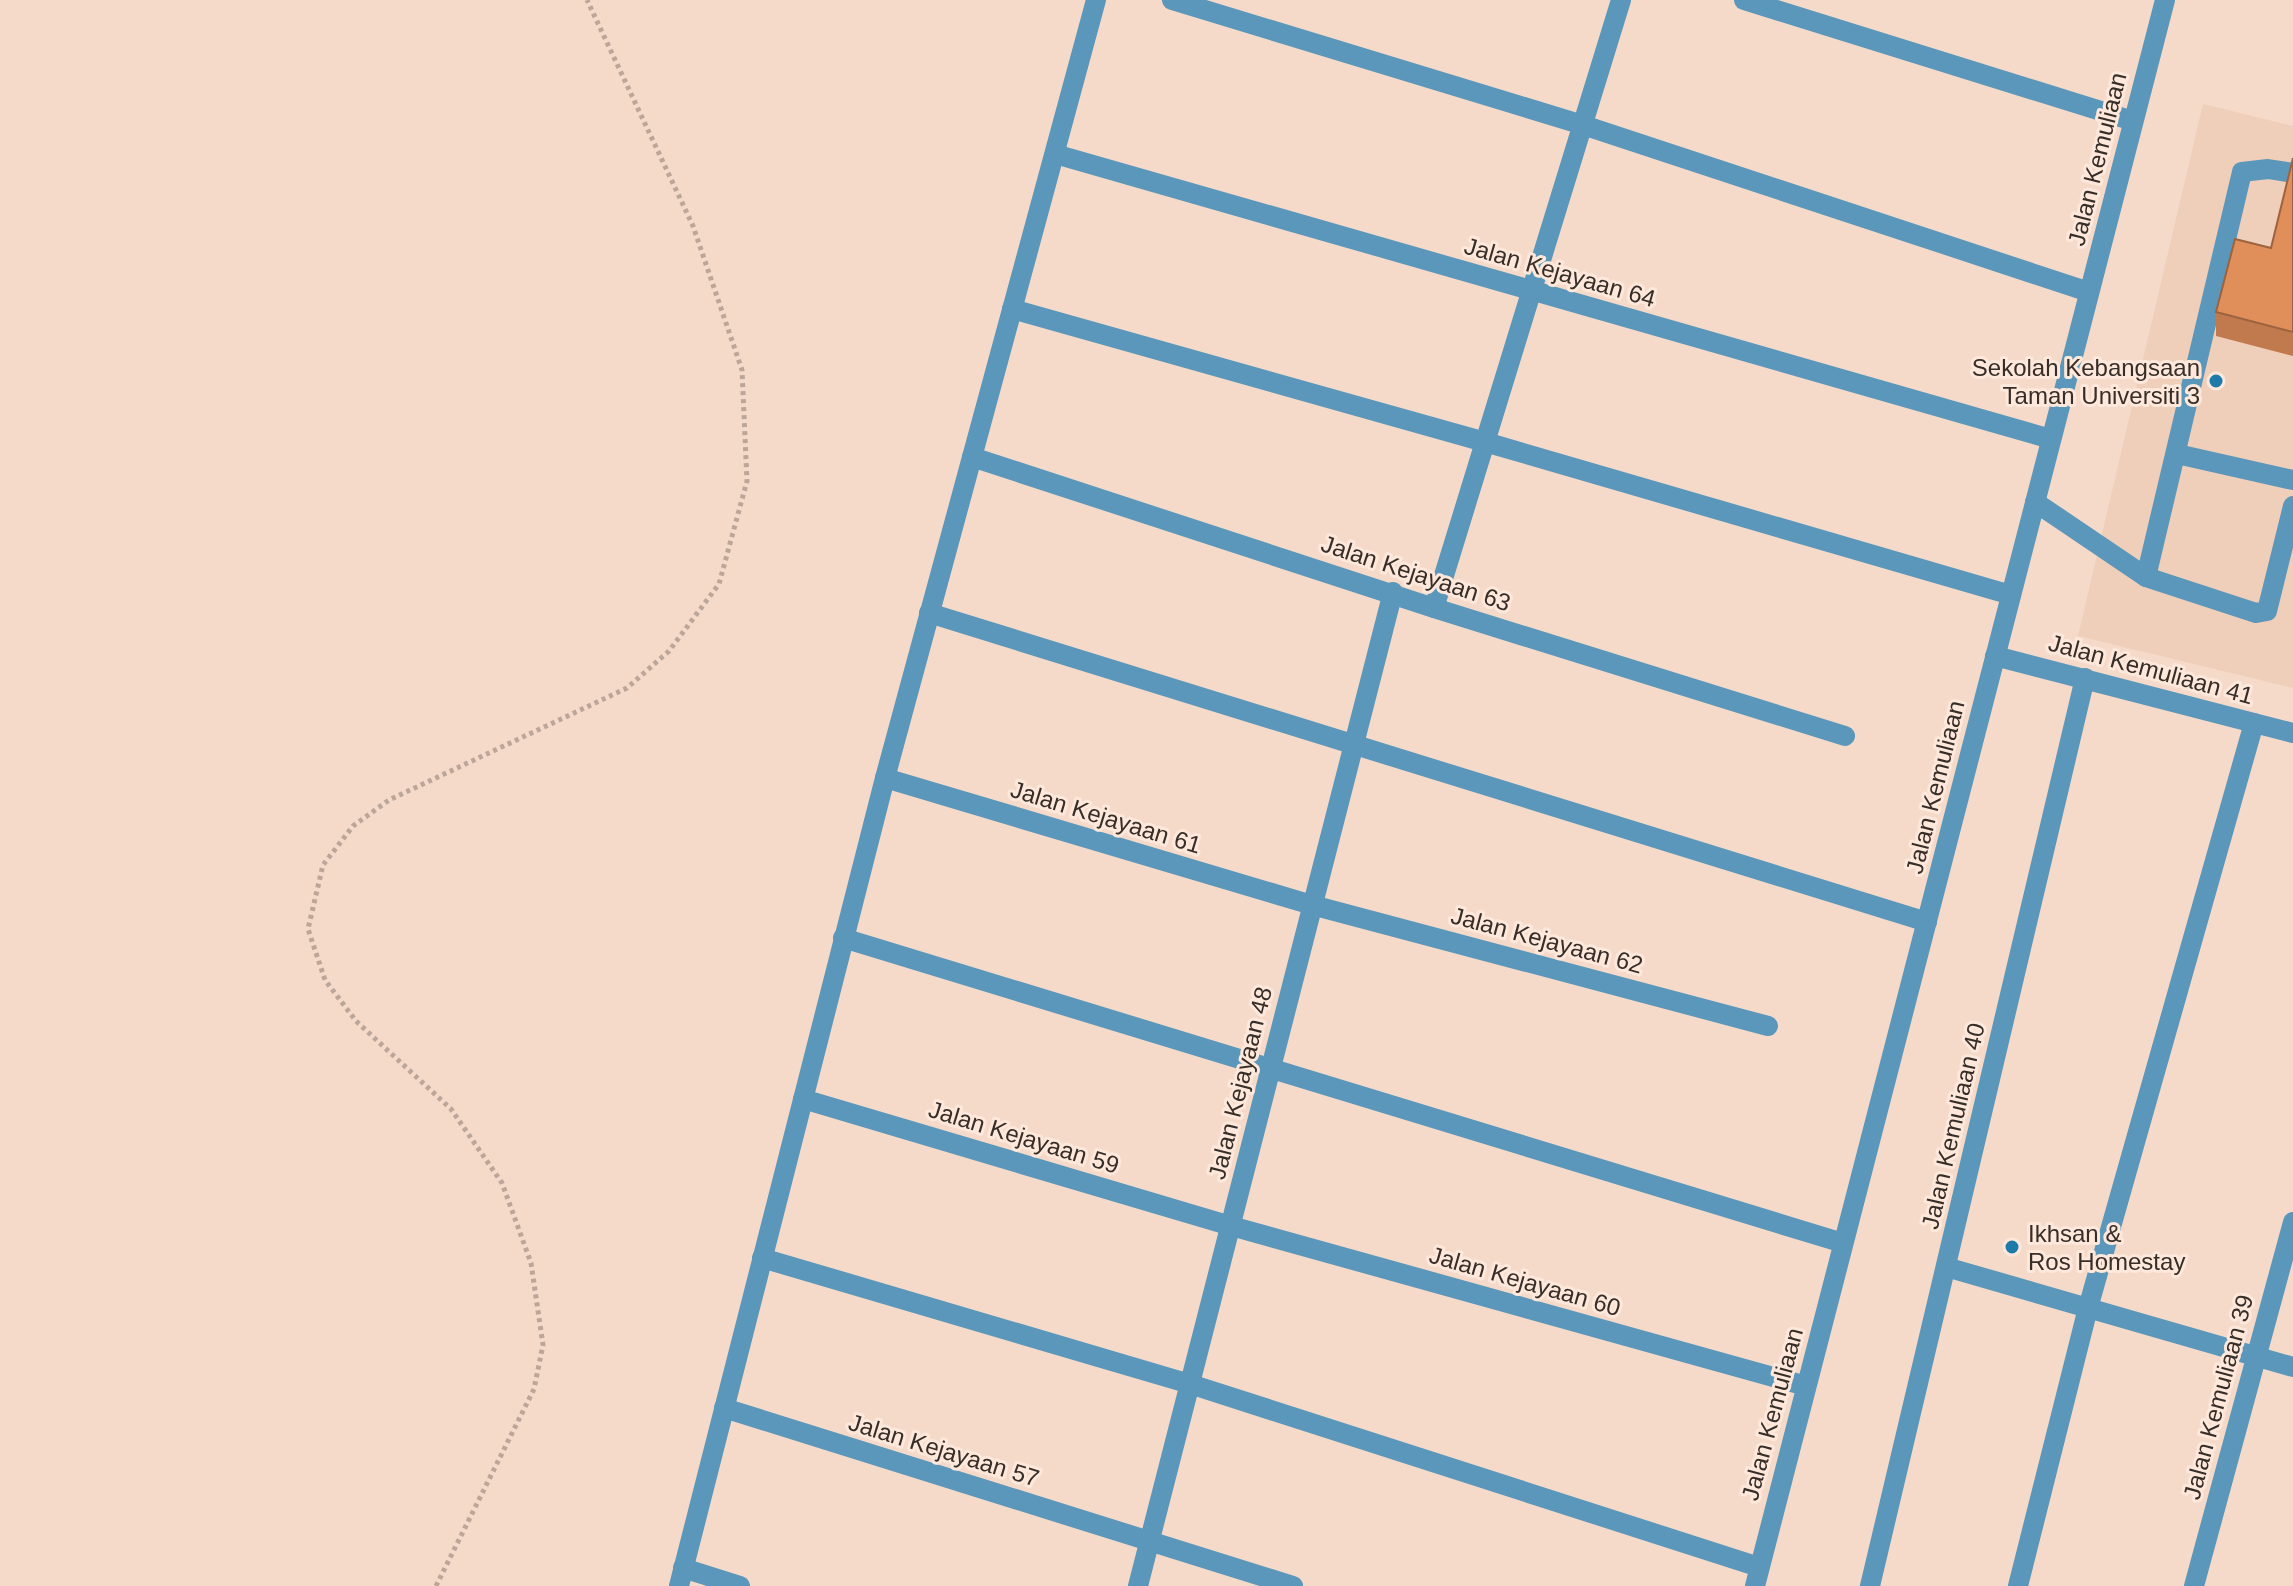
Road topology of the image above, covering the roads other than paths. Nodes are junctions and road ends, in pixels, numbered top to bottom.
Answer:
1 (1096, 0) edge
2 (1172, 0) edge
3 (1621, 0) edge
4 (1744, 0) edge
5 (2165, 0) edge
6 (2133, 121) junction
7 (1583, 125) junction
8 (1055, 154) junction
9 (2293, 173) edge
10 (1531, 292) junction
11 (2089, 292) junction
12 (1012, 309) junction
13 (2051, 439) junction
14 (1485, 442) junction
15 (2177, 454) junction
16 (972, 457) junction
17 (2293, 480) edge
18 (2035, 502) junction
19 (2293, 506) edge
20 (2146, 577) junction
21 (1393, 592) junction
22 (2011, 595) junction
23 (1434, 608) junction
24 (929, 613) junction
25 (1995, 656) junction
26 (2085, 678) junction
27 (2254, 723) junction
28 (2293, 733) edge
29 (1845, 736) dead end
30 (1354, 745) junction
31 (885, 778) junction
32 (1312, 905) junction
33 (1927, 922) junction
34 (843, 938) junction
35 (1768, 1026) dead end
36 (1270, 1071) junction
37 (803, 1099) junction
38 (2293, 1222) edge
39 (1231, 1226) junction
40 (1843, 1243) junction
41 (762, 1258) junction
42 (1946, 1267) junction
43 (2088, 1308) junction
44 (2256, 1357) junction
45 (2293, 1367) edge
46 (1190, 1384) junction
47 (1806, 1386) junction
48 (724, 1408) junction
49 (1149, 1541) junction
50 (1757, 1576) edge
51 (681, 1577) edge
52 (740, 1586) edge
53 (1138, 1586) edge
54 (1293, 1586) edge
55 (1870, 1586) edge
56 (2018, 1586) edge
57 (2194, 1586) edge

1 - 8 street
2 - 7 street
3 - 7 street
4 - 6 street
5 - 6 street, Jalan Kemuliaan
6 - 11 street, Jalan Kemuliaan
7 - 10 street
7 - 11 street
8 - 10 street, Jalan Kejayaan 64
8 - 12 street
9 - 15 street
10 - 13 street, Jalan Kejayaan 64
10 - 14 street
11 - 13 street, Jalan Kemuliaan
12 - 14 street
12 - 16 street
13 - 18 street, Jalan Kemuliaan
14 - 22 street
14 - 23 street
15 - 17 street
15 - 20 street
16 - 21 street, Jalan Kejayaan 63
16 - 24 street
18 - 20 street
18 - 22 street, Jalan Kemuliaan
19 - 20 street
21 - 23 street, Jalan Kejayaan 63
21 - 30 street, Jalan Kejayaan 48
22 - 25 street, Jalan Kemuliaan
23 - 29 street, Jalan Kejayaan 63
24 - 30 street
24 - 31 street
25 - 26 street, Jalan Kemuliaan 41
25 - 33 street, Jalan Kemuliaan
26 - 27 street, Jalan Kemuliaan 41
26 - 42 street, Jalan Kemuliaan 40
27 - 28 street, Jalan Kemuliaan 41
27 - 43 street
30 - 32 street, Jalan Kejayaan 48
30 - 33 street
31 - 32 street, Jalan Kejayaan 61
31 - 34 street
32 - 35 street, Jalan Kejayaan 62
32 - 36 street, Jalan Kejayaan 48
33 - 40 street, Jalan Kemuliaan
34 - 36 street
34 - 37 street
36 - 39 street, Jalan Kejayaan 48
36 - 40 street
37 - 39 street, Jalan Kejayaan 59
37 - 41 street
38 - 44 street, Jalan Kemuliaan 39
39 - 46 street, Jalan Kejayaan 48
39 - 47 street, Jalan Kejayaan 60
40 - 47 street, Jalan Kemuliaan
41 - 46 street
41 - 48 street
42 - 43 street
42 - 55 street, Jalan Kemuliaan 40
43 - 44 street
43 - 56 street
44 - 45 street
44 - 57 street, Jalan Kemuliaan 39
46 - 49 street, Jalan Kejayaan 48
46 - 50 street
47 - 50 street, Jalan Kemuliaan
48 - 49 street, Jalan Kejayaan 57
48 - 51 street
49 - 53 street, Jalan Kejayaan 48
49 - 54 street, Jalan Kejayaan 57
51 - 52 street

